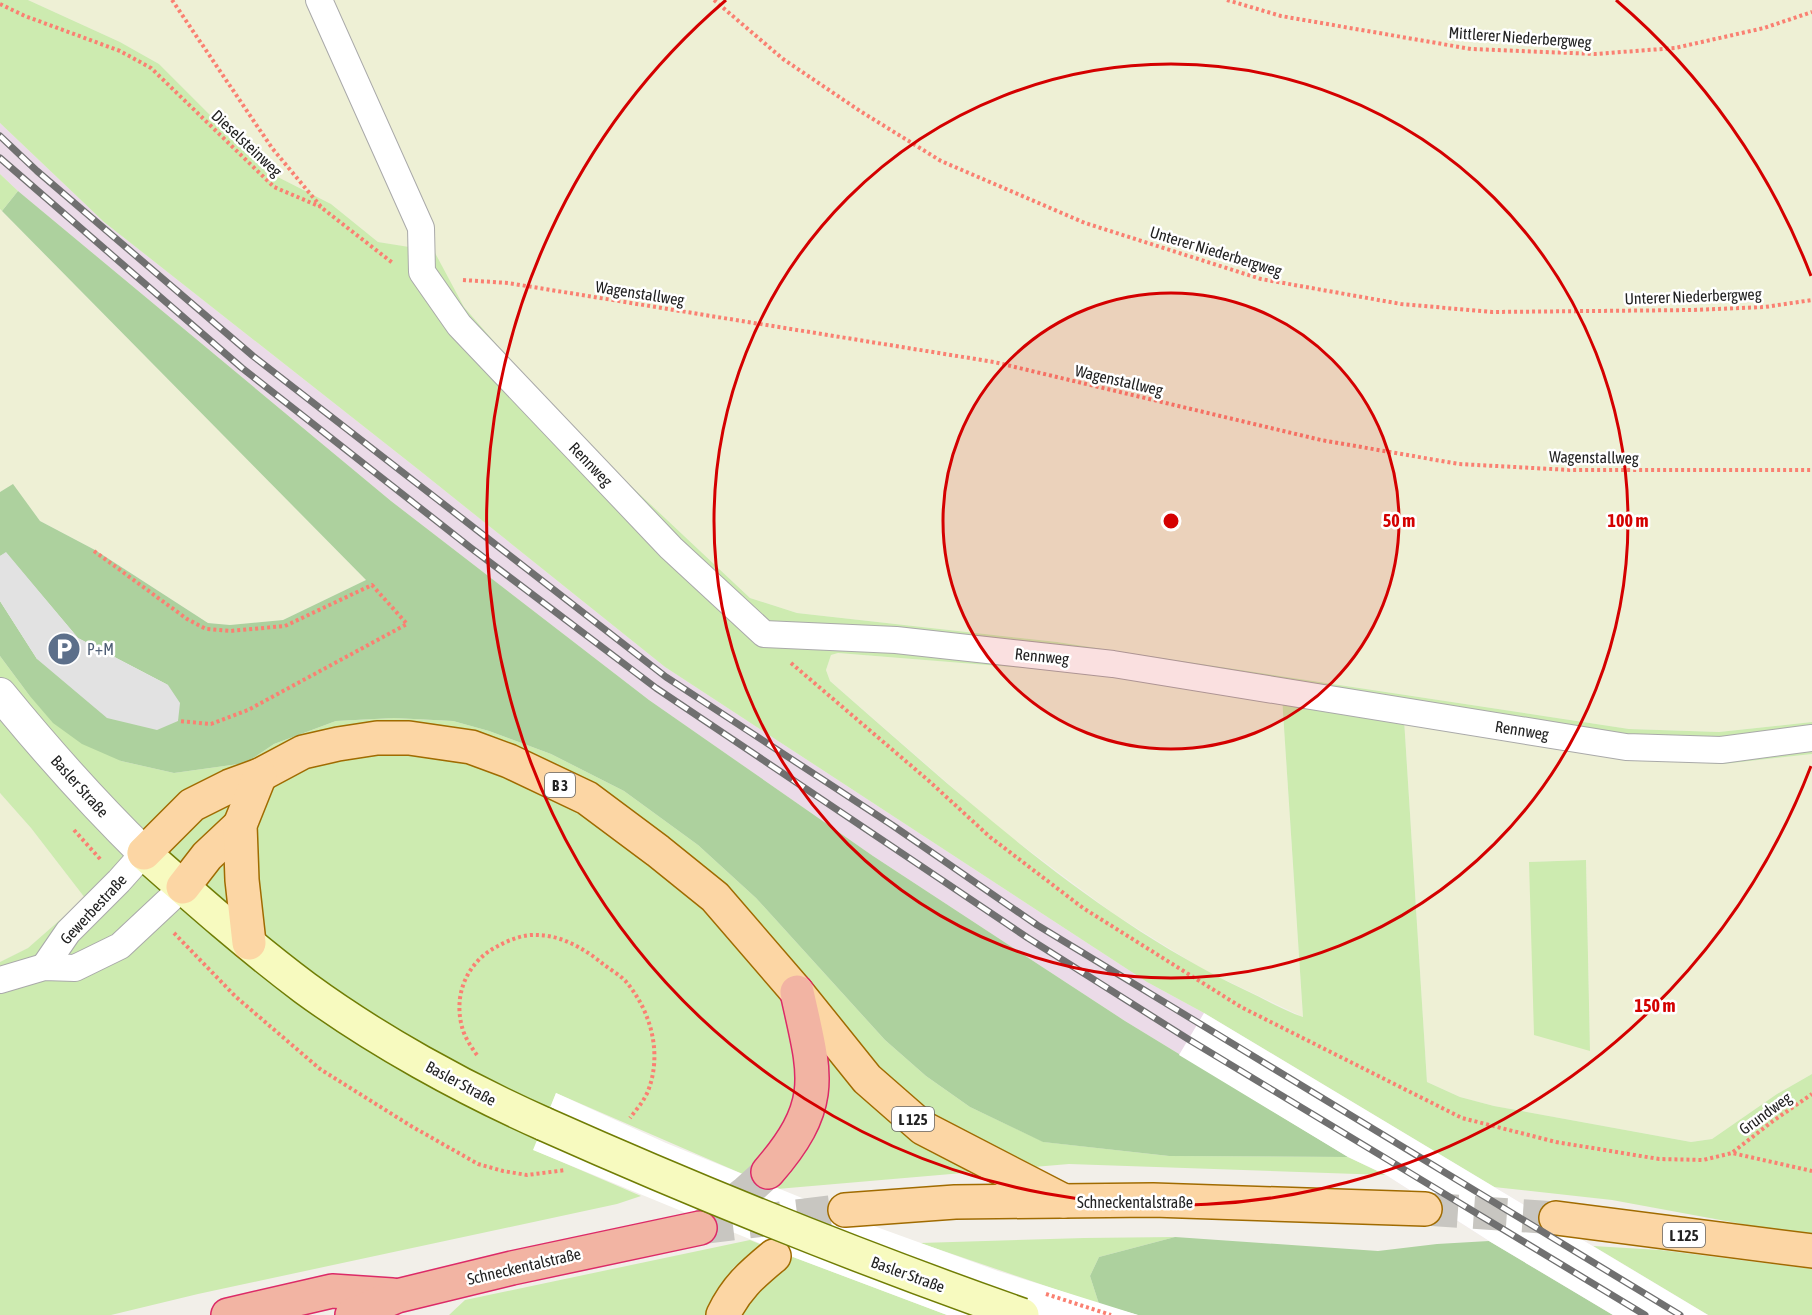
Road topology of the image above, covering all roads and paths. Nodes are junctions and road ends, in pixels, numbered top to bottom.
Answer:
1 (172, 0) edge
2 (319, 0) edge
3 (714, 0) edge
4 (1227, 0) edge
5 (0, 4) edge
6 (1812, 12) edge
7 (322, 208) junction
8 (422, 272) junction
9 (1812, 300) edge
10 (1812, 470) edge
11 (94, 551) dead end
12 (794, 666) dead end
13 (0, 694) edge
14 (178, 721) dead end
15 (1812, 738) edge
16 (260, 775) junction
17 (240, 825) junction
18 (144, 853) junction
19 (183, 887) junction
20 (156, 914) junction
21 (249, 944) junction
22 (44, 967) junction
23 (0, 980) edge
24 (797, 992) junction
25 (478, 1056) dead end
26 (1812, 1094) edge
27 (630, 1119) dead end
28 (1732, 1153) junction
29 (566, 1170) dead end
30 (768, 1172) tunnel mouth
31 (1812, 1172) edge
32 (1065, 1201) junction
33 (845, 1209) tunnel mouth
34 (1425, 1209) tunnel mouth
35 (1556, 1218) tunnel mouth
36 (700, 1228) dead end
37 (1812, 1251) edge
38 (774, 1256) dead end
39 (397, 1296) junction
40 (228, 1315) edge
41 (352, 1315) edge
42 (723, 1315) edge
43 (1022, 1315) edge

1 - 7 path, Dieselsteinweg
2 - 8 street
3 - 9 path, Unterer Niederbergweg
4 - 6 path, Mittlerer Niederbergweg
5 - 7 path, Dieselsteinweg
7 - 8 path, Wagenstallweg
8 - 10 path, Wagenstallweg
8 - 15 street, Rennweg
11 - 14 path
12 - 28 path
13 - 18 street, Basler Straße
16 - 17 main road
16 - 18 main road
16 - 24 main road, B 3
17 - 19 main road
17 - 21 main road
18 - 19 main road, Basler Straße
18 - 22 street, Gewerbestraße
19 - 20 street, Gewerbestraße
19 - 21 main road, Basler Straße
20 - 22 street, Gewerbestraße
20 - 29 path
21 - 43 main road, Basler Straße, bridge
22 - 23 street, Gewerbestraße
24 - 30 highway, B 3
24 - 32 main road, L 125
25 - 27 path
26 - 28 path, Grundweg
28 - 31 path
32 - 33 main road, Schneckentalstraße / L 125
32 - 34 main road, Schneckentalstraße / L 125
35 - 37 main road, L 125
36 - 39 highway, Schneckentalstraße
38 - 42 main road
39 - 40 highway
39 - 41 highway, Schneckentalstraße

